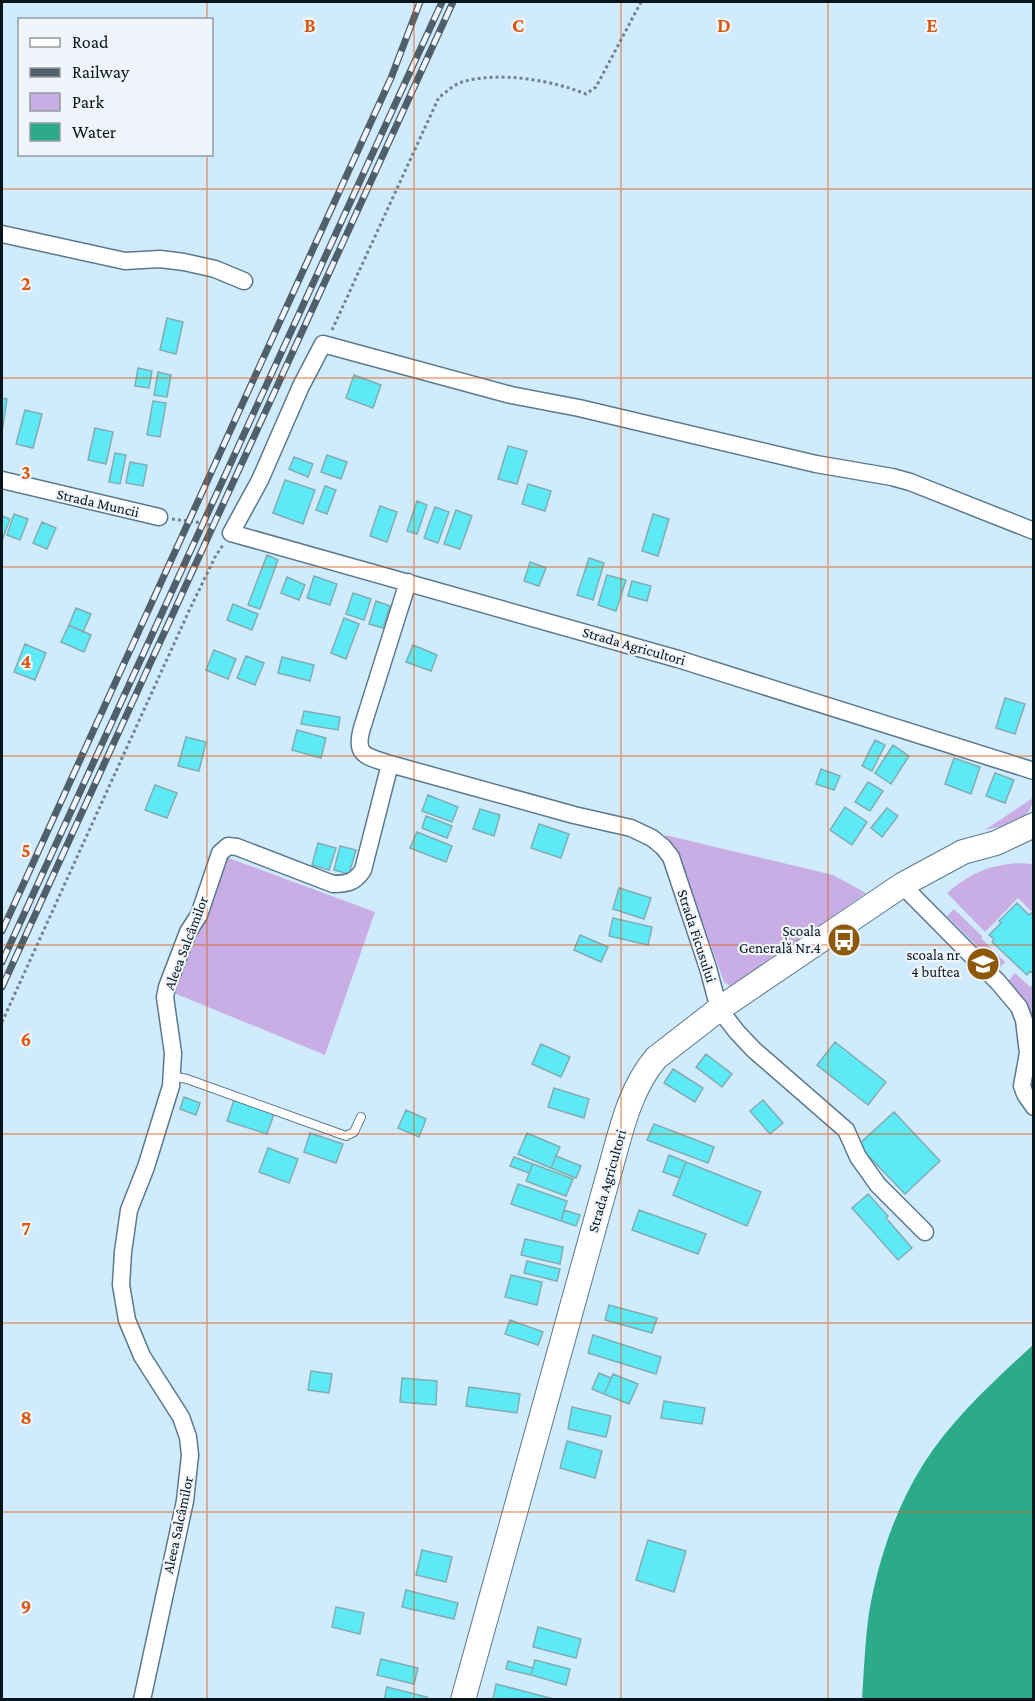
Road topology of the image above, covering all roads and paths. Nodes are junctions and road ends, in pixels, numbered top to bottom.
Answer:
1 (641, 2) edge
2 (2, 234) edge
3 (244, 281) dead end
4 (323, 344) junction
5 (2, 480) edge
6 (159, 517) joint
7 (1034, 531) edge
8 (231, 533) junction
9 (408, 582) junction
10 (390, 764) junction
11 (1033, 771) edge
12 (1034, 825) edge
13 (996, 843) junction
14 (1034, 845) edge
15 (902, 885) junction
16 (719, 1009) junction
17 (1029, 1021) edge
18 (2, 1022) edge
19 (172, 1076) junction
20 (1034, 1107) edge
21 (361, 1117) dead end
22 (925, 1232) dead end
23 (141, 1700) edge
24 (464, 1700) edge

1 - 4 path
2 - 3 street
4 - 7 street
4 - 8 street
5 - 6 street, Strada Muncii
6 - 8 path
8 - 9 street, Strada Agricultori
8 - 18 path
9 - 10 street
9 - 11 street, Strada Agricultori
10 - 16 street, Strada Ficusului
10 - 19 street, Aleea Salcâmilor
12 - 13 main road, Strada Agricultori
13 - 14 main road, Strada Agricultori
13 - 15 main road, Strada Agricultori
15 - 16 main road, Strada Agricultori
15 - 17 street
16 - 22 street, Strada Ficusului
16 - 24 main road, Strada Agricultori
17 - 20 street
19 - 21 lane
19 - 23 street, Aleea Salcâmilor

